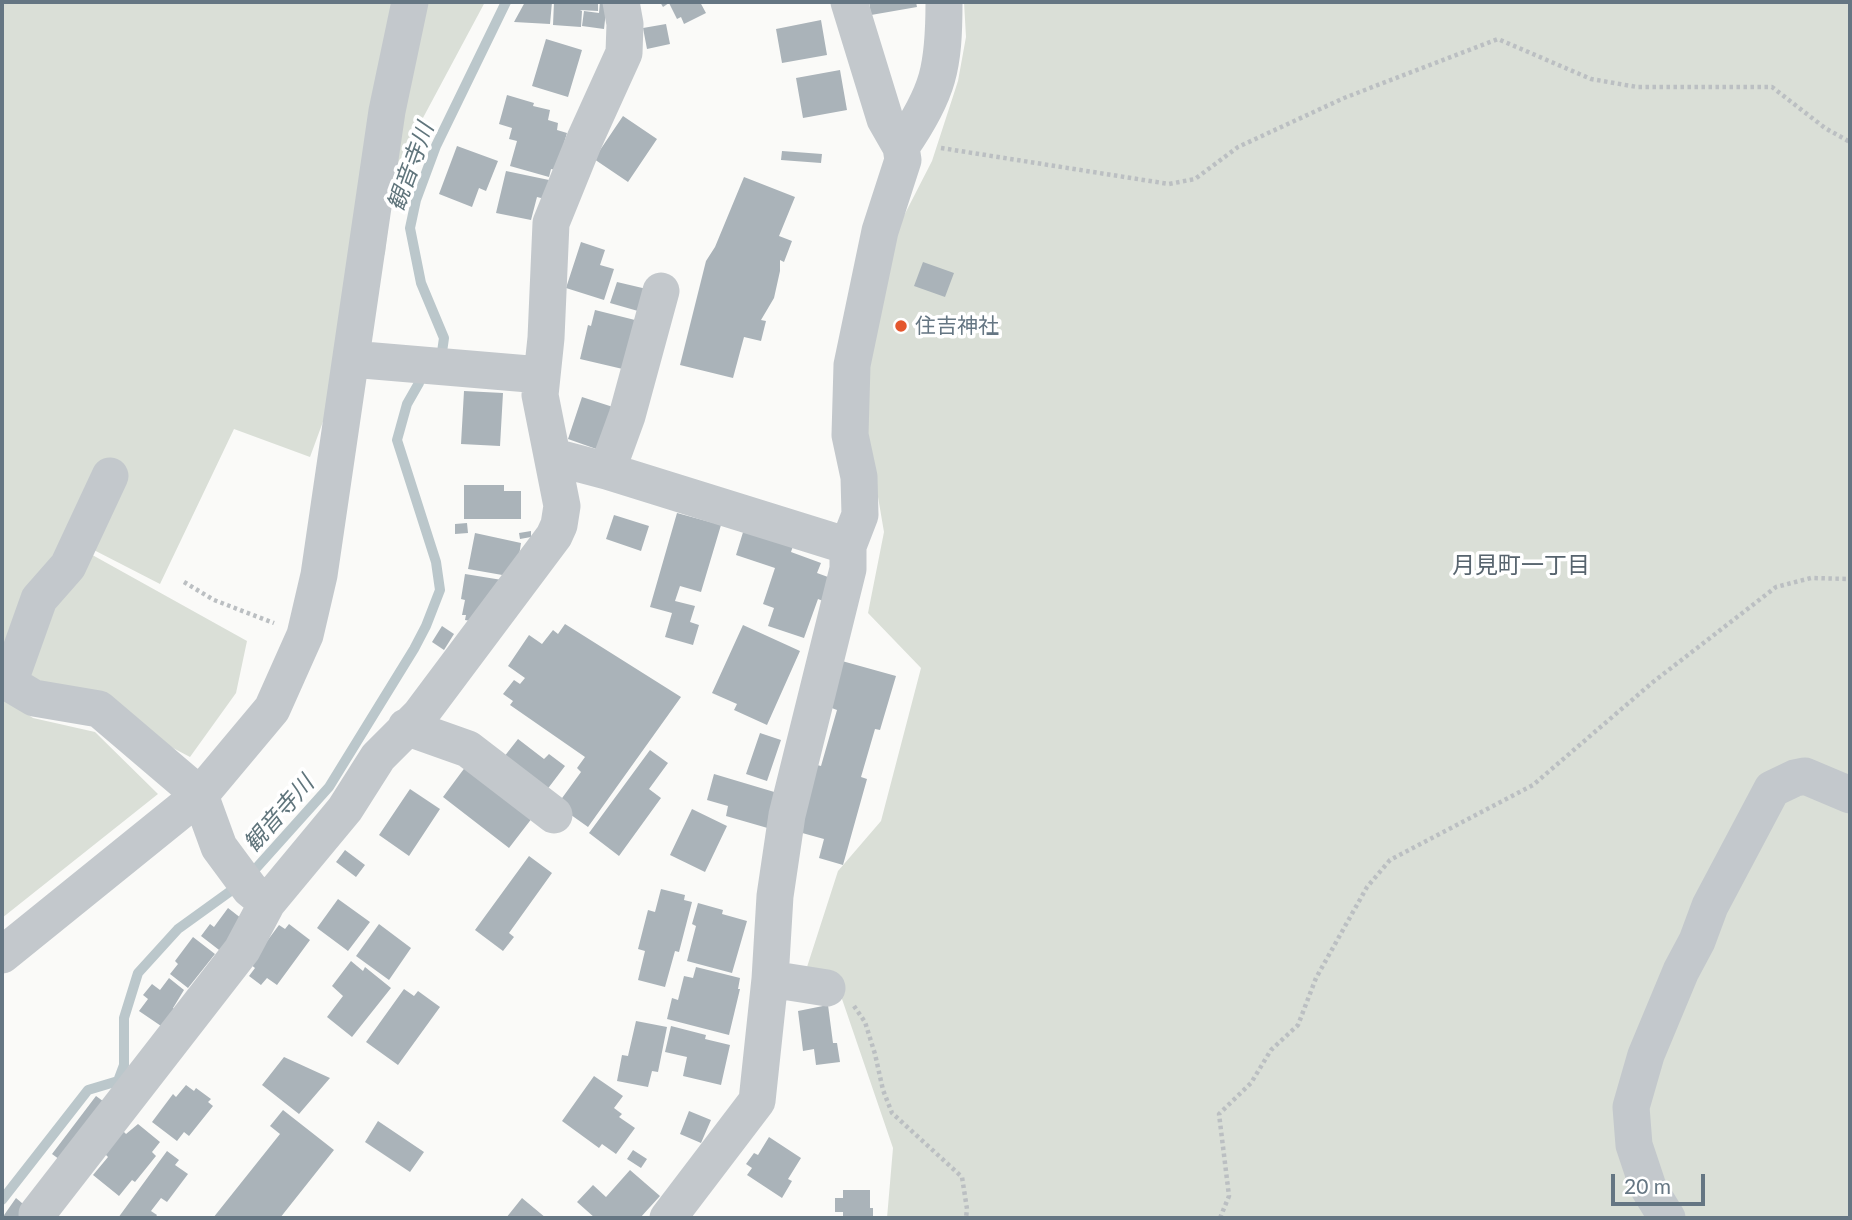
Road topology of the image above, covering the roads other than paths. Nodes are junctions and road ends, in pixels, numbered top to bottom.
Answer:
1 (410, 2) edge
2 (621, 2) edge
3 (849, 2) edge
4 (944, 2) edge
5 (906, 140) junction
6 (661, 290) dead end
7 (351, 359) junction
8 (541, 375) junction
9 (554, 457) junction
10 (607, 471) junction
11 (110, 476) dead end
12 (848, 547) junction
13 (406, 727) junction
14 (1850, 794) edge
15 (200, 795) junction
16 (554, 815) dead end
17 (252, 889) junction
18 (2, 955) edge
19 (770, 979) junction
20 (827, 988) road end
21 (38, 1217) edge
22 (668, 1218) edge
23 (1667, 1218) edge

1 - 7 street
2 - 8 street
3 - 5 street
4 - 5 street
5 - 12 street
6 - 10 street
7 - 8 street
7 - 15 street
8 - 9 street
9 - 10 street
9 - 13 street
10 - 12 street
11 - 15 street
12 - 19 street
13 - 16 street
13 - 17 street
14 - 23 street
15 - 17 street
15 - 18 street
17 - 21 street
19 - 20 street
19 - 22 street

